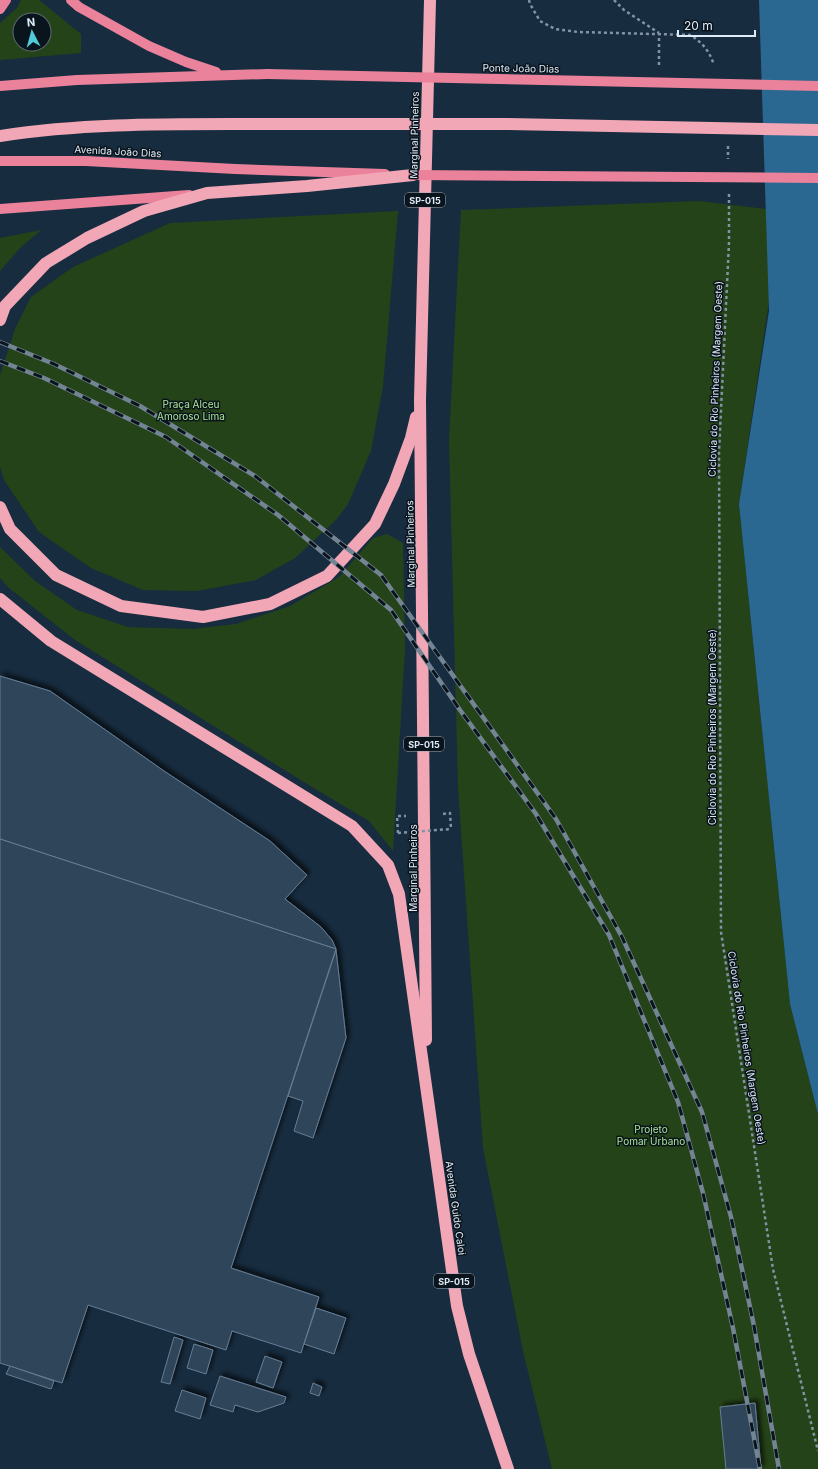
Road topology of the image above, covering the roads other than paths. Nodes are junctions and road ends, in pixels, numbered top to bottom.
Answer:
1 (6, 0) edge
2 (71, 0) edge
3 (430, 0) edge
4 (0, 9) edge
5 (224, 75) junction
6 (0, 86) edge
7 (818, 86) edge
8 (818, 130) edge
9 (0, 136) edge
10 (0, 161) edge
11 (413, 174) junction
12 (818, 178) edge
13 (207, 193) junction
14 (0, 209) edge
15 (0, 320) edge
16 (420, 400) junction
17 (0, 507) edge
18 (0, 599) edge
19 (426, 1088) junction
20 (508, 1469) edge

1 - 4 main road
2 - 5 main road
3 - 16 highway, Marginal Pinheiros / SP-015
5 - 6 main road
5 - 7 main road, Ponte João Dias, bridge
8 - 9 highway, bridge
10 - 11 main road, Avenida João Dias
11 - 12 main road, bridge
11 - 13 highway
13 - 14 main road
13 - 15 highway
16 - 17 highway
16 - 19 highway, Marginal Pinheiros / SP-015
18 - 19 highway
19 - 20 highway, Avenida Guido Caloi / SP-015

